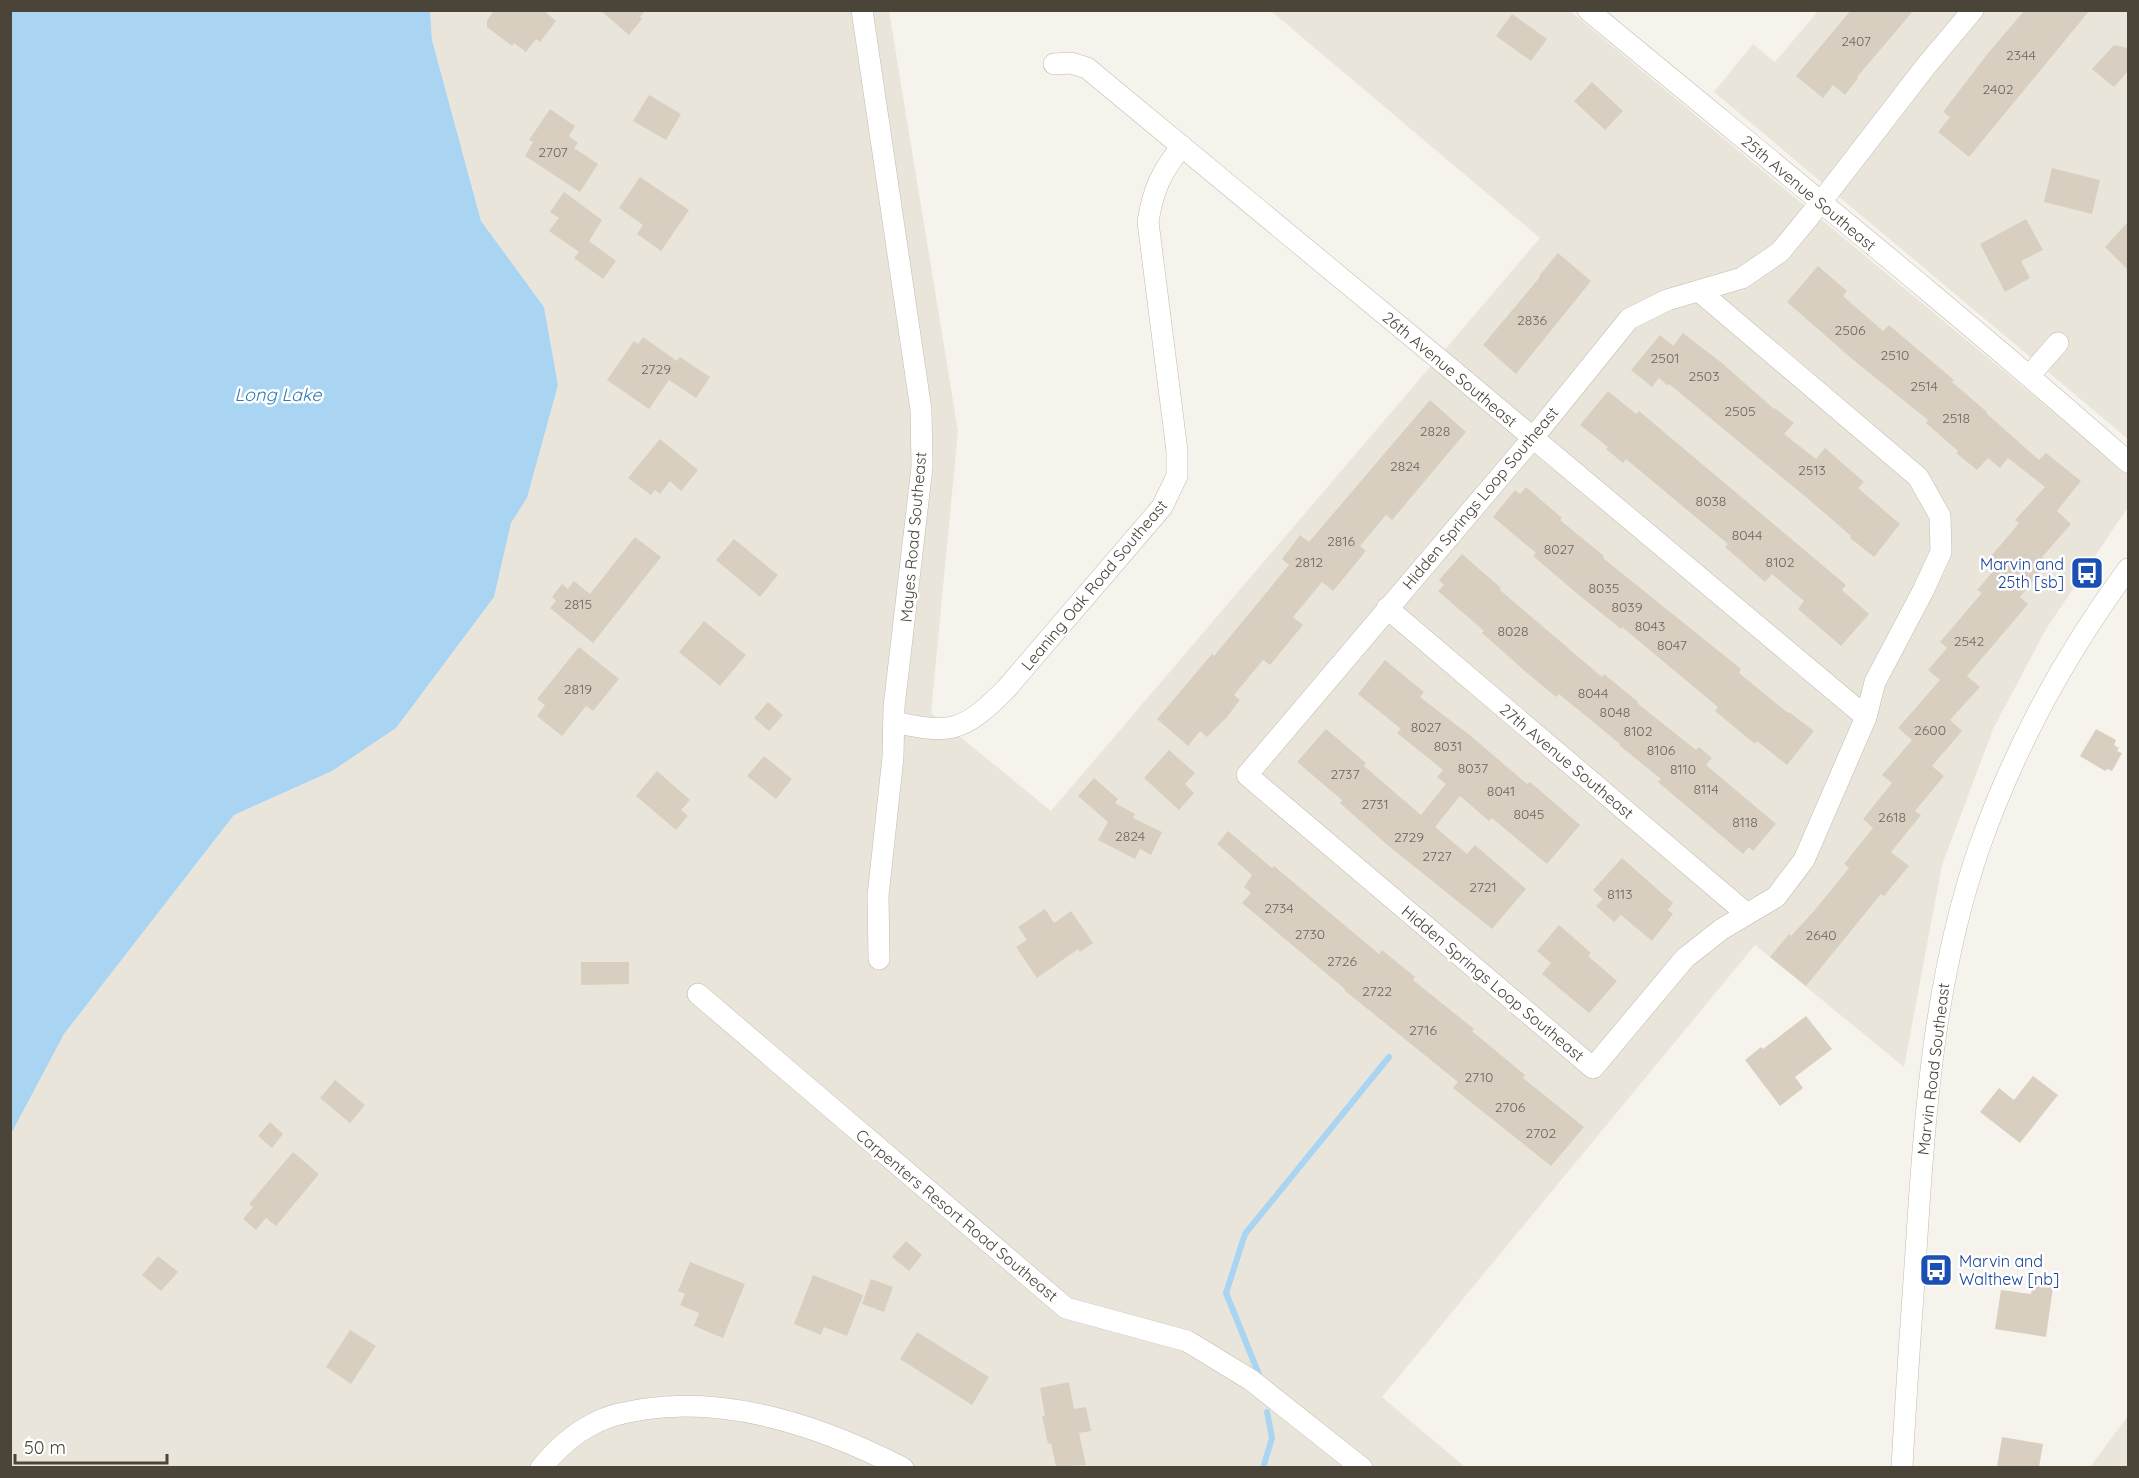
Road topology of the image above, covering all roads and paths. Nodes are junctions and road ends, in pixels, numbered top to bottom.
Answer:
1 (862, 10) edge
2 (1588, 10) edge
3 (1973, 10) edge
4 (1054, 64) dead end
5 (1182, 146) junction
6 (1821, 202) junction
7 (1698, 291) junction
8 (2058, 343) dead end
9 (2029, 376) junction
10 (1532, 439) junction
11 (2128, 462) edge
12 (2128, 569) edge
13 (1387, 608) junction
14 (1866, 717) junction
15 (894, 722) junction
16 (1747, 914) junction
17 (879, 958) dead end
18 (698, 994) dead end
19 (541, 1467) edge
20 (903, 1467) edge
21 (1362, 1467) edge
22 (1902, 1467) edge

1 - 15 street, Mayes Road Southeast
2 - 6 street, 25th Avenue Southeast
3 - 6 street, Hidden Springs Loop Southeast
4 - 5 street, 26th Avenue Southeast
5 - 10 street, 26th Avenue Southeast
5 - 15 street, Leaning Oak Road Southeast
6 - 7 street, Hidden Springs Loop Southeast
6 - 9 street, 25th Avenue Southeast
7 - 10 street, Hidden Springs Loop Southeast
7 - 14 street, Hidden Springs Loop Southeast
8 - 9 street
9 - 11 street, 25th Avenue Southeast
10 - 13 street, Hidden Springs Loop Southeast
10 - 14 street, 26th Avenue Southeast
12 - 22 street, Marvin Road Southeast
13 - 16 street, 27th Avenue Southeast
13 - 16 street, Hidden Springs Loop Southeast
14 - 16 street, Hidden Springs Loop Southeast
15 - 17 street, Mayes Road Southeast
18 - 21 street, Carpenters Resort Road Southeast
19 - 20 street

